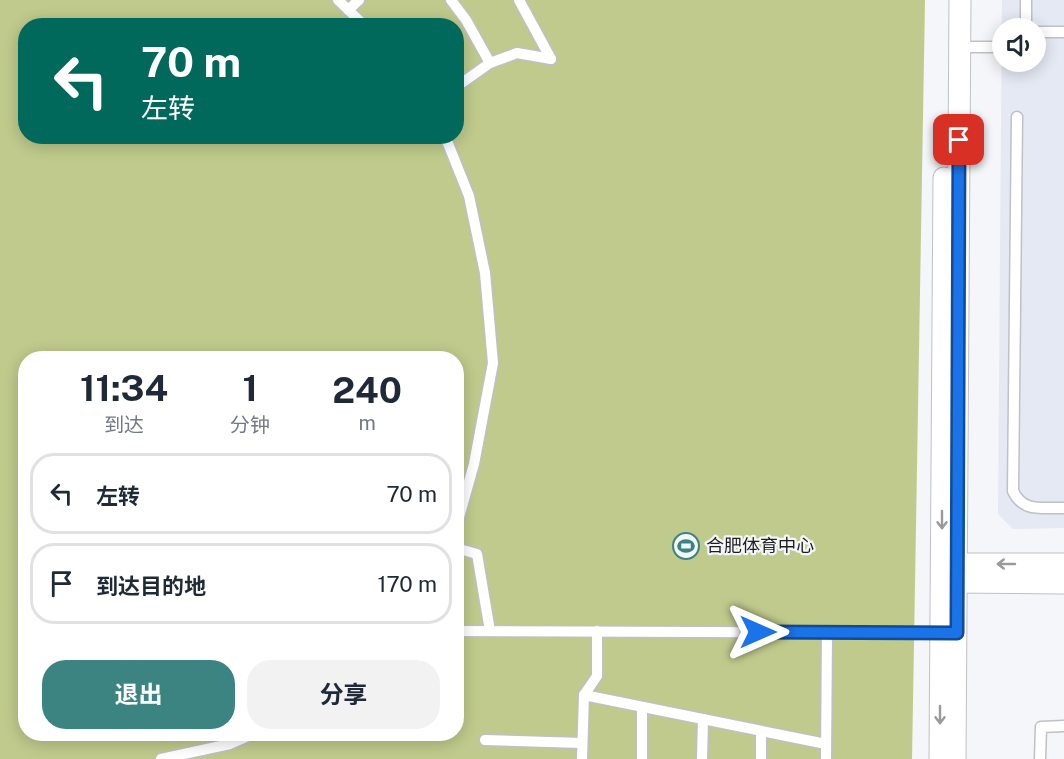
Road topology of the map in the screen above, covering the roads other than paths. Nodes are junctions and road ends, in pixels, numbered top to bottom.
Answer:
1 (338, 0) edge
2 (359, 0) edge
3 (451, 0) edge
4 (519, 0) edge
5 (946, 0) edge
6 (960, 0) edge
7 (1026, 0) edge
8 (348, 10) junction
9 (356, 18) edge
10 (1026, 18) edge
11 (1046, 32) edge
12 (1064, 32) edge
13 (960, 47) junction
14 (992, 47) edge
15 (490, 63) junction
16 (464, 81) edge
17 (1017, 117) dead end
18 (448, 144) edge
19 (464, 500) edge
20 (1064, 508) edge
21 (464, 550) edge
22 (1064, 564) edge
23 (949, 573) junction
24 (1064, 583) edge
25 (464, 631) edge
26 (490, 631) junction
27 (597, 631) junction
28 (827, 632) junction
29 (949, 633) junction
30 (584, 695) junction
31 (642, 707) junction
32 (703, 719) junction
33 (1064, 726) edge
34 (761, 731) junction
35 (485, 740) dead end
36 (237, 741) edge
37 (582, 743) junction
38 (826, 744) junction
39 (161, 759) edge
40 (582, 759) edge
41 (642, 759) edge
42 (702, 759) edge
43 (761, 759) edge
44 (826, 759) edge
45 (940, 759) edge
46 (955, 759) edge
47 (1040, 759) edge

1 - 8 lane
2 - 8 lane
3 - 15 lane
4 - 15 lane
5 -> 23 street
6 - 13 street
7 - 10 lane
8 - 9 lane
11 - 12 lane
13 - 14 lane
13 - 23 street
15 - 16 lane
17 - 20 lane
18 - 19 lane
21 - 26 lane
22 -> 23 street
23 - 24 street
23 - 29 street
25 - 26 lane
26 - 27 lane
27 - 28 lane
27 - 30 lane
28 - 29 lane
28 - 38 lane
29 -> 45 street
29 - 46 street
30 - 31 lane
30 - 37 lane
31 - 32 lane
31 - 41 lane
32 - 34 lane
32 - 42 lane
33 - 47 lane
34 - 38 lane
34 - 43 lane
35 - 37 lane
36 - 39 lane
37 - 40 lane
38 - 44 lane

